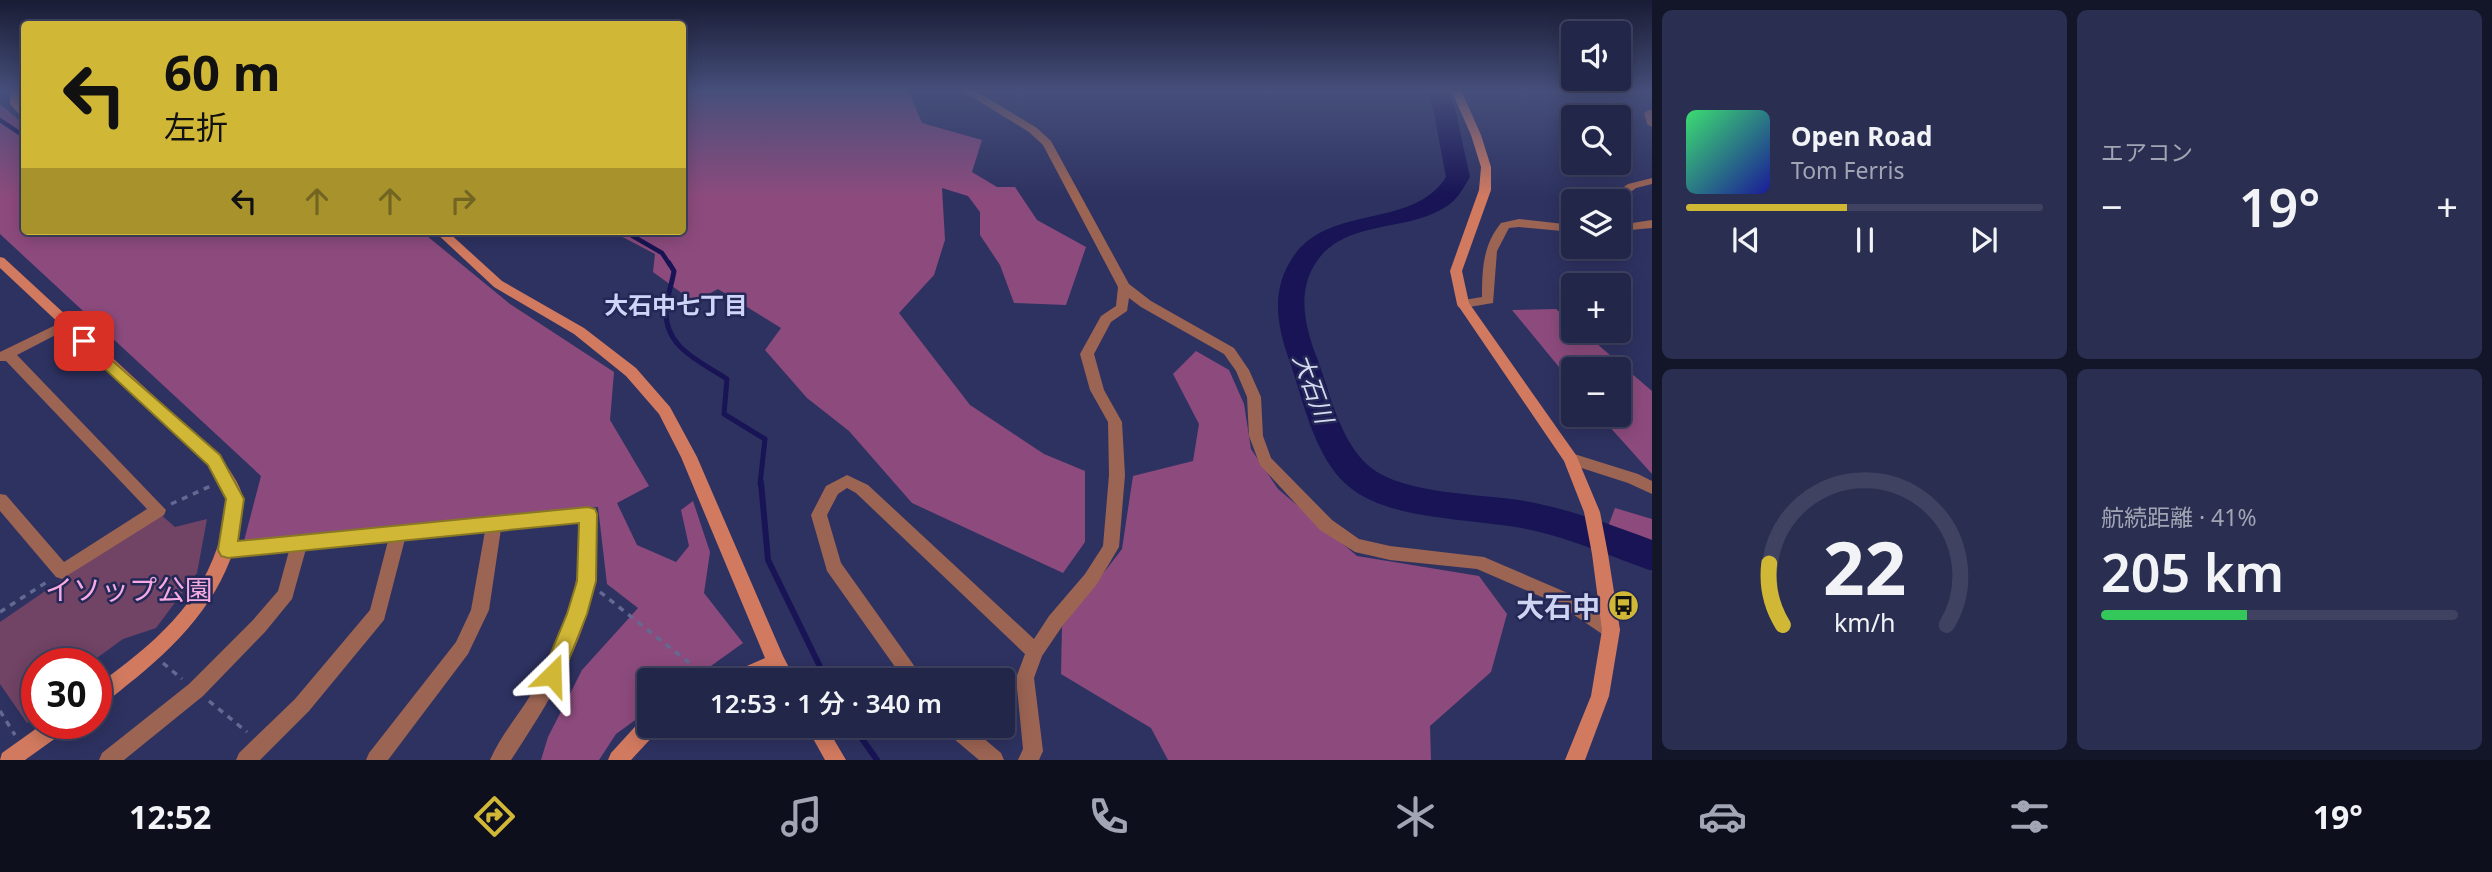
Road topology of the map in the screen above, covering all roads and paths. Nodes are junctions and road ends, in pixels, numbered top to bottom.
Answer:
1 (1025, 125) edge
2 (1472, 125) edge
3 (1652, 181) edge
4 (1628, 189) edge
5 (1652, 224) edge
6 (1561, 227) edge
7 (1631, 227) edge
8 (444, 235) edge
9 (0, 261) edge
10 (1124, 287) junction
11 (1462, 304) junction
12 (66, 324) junction
13 (4, 356) edge
14 (1571, 459) junction
15 (226, 480) junction
16 (1652, 488) edge
17 (0, 500) edge
18 (158, 509) junction
19 (494, 524) junction
20 (398, 533) junction
21 (299, 543) junction
22 (228, 550) junction
23 (62, 572) junction
24 (586, 581) junction
25 (0, 612) edge
26 (1611, 630) junction
27 (1035, 652) junction
28 (152, 654) junction
29 (776, 662) junction
30 (696, 668) edge
31 (762, 668) edge
32 (779, 668) edge
33 (907, 668) edge
34 (112, 684) edge
35 (196, 690) junction
36 (0, 711) edge
37 (638, 738) edge
38 (822, 738) edge
39 (968, 738) edge
40 (38, 739) edge
41 (263, 745) junction
42 (17, 755) edge
43 (109, 760) edge
44 (246, 760) edge
45 (376, 760) edge
46 (500, 760) edge
47 (618, 760) edge
48 (836, 760) edge
49 (994, 760) edge
50 (1028, 760) edge
51 (1575, 760) edge

1 - 10 street
2 - 11 street
3 - 4 street
5 - 7 street
6 - 11 street
8 - 29 street
9 - 12 street
10 - 26 street
10 - 27 street
11 - 14 street
12 - 13 street
12 - 15 street
13 - 18 street
14 - 16 street
14 - 26 street
15 - 18 path
15 - 22 street
17 - 23 street
18 - 23 street
19 - 20 street
19 - 24 street
19 - 45 street
20 - 21 street
20 - 41 street
21 - 22 street
21 - 35 street
22 - 28 street
23 - 25 path
24 - 30 path
24 - 46 street
26 - 51 street
27 - 33 street
27 - 50 street
28 - 34 street
28 - 35 path
29 - 31 street
29 - 32 street
35 - 41 path
35 - 43 street
36 - 42 path
37 - 47 street
38 - 48 street
39 - 49 street
40 - 42 street
41 - 44 street

